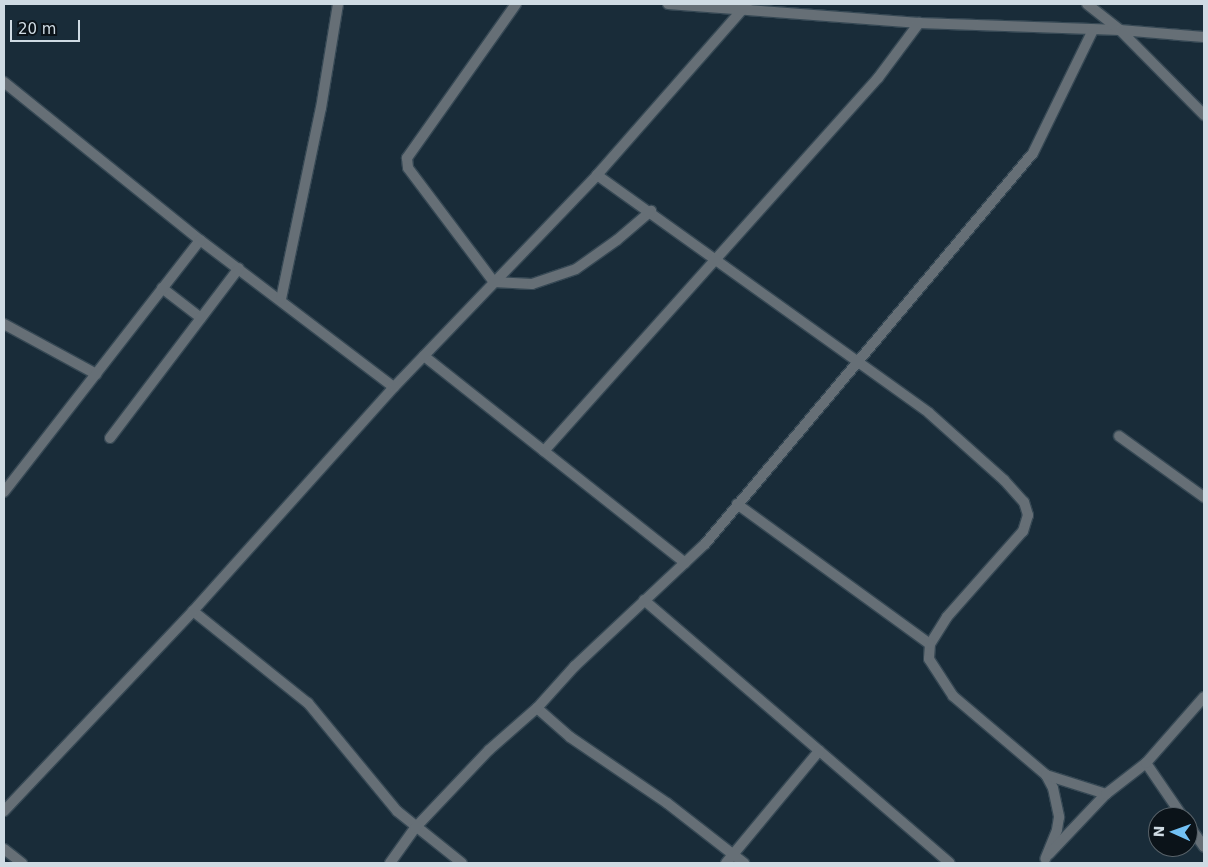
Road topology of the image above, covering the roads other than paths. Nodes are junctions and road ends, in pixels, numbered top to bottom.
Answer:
1 (338, 4) edge
2 (516, 4) edge
3 (668, 4) edge
4 (1087, 4) edge
5 (744, 7) edge
6 (919, 23) junction
7 (1093, 30) junction
8 (1120, 30) junction
9 (1204, 37) edge
10 (4, 82) edge
11 (1204, 115) edge
12 (597, 175) junction
13 (650, 211) junction
14 (200, 240) junction
15 (715, 257) junction
16 (239, 268) junction
17 (494, 282) junction
18 (162, 288) junction
19 (281, 299) junction
20 (201, 318) junction
21 (4, 324) edge
22 (424, 356) junction
23 (856, 363) junction
24 (96, 374) junction
25 (394, 387) junction
26 (1120, 436) dead end
27 (110, 438) dead end
28 (544, 451) junction
29 (4, 492) edge
30 (1204, 496) edge
31 (737, 504) junction
32 (685, 563) junction
33 (644, 600) junction
34 (193, 610) junction
35 (930, 644) junction
36 (1204, 696) edge
37 (537, 708) junction
38 (819, 751) junction
39 (1146, 763) junction
40 (1046, 775) junction
41 (1106, 794) junction
42 (1176, 807) edge
43 (4, 811) edge
44 (415, 828) junction
45 (4, 849) edge
46 (730, 859) edge
47 (1042, 861) edge
48 (22, 863) edge
49 (390, 863) edge
50 (462, 863) edge
51 (744, 863) edge
52 (950, 863) edge

1 - 19 street
2 - 17 street
3 - 5 street
4 - 8 street
5 - 6 street
5 - 12 street
6 - 7 street
6 - 15 street
7 - 8 street
7 - 23 street
8 - 9 street
8 - 11 street
10 - 14 street
12 - 13 street
12 - 17 street
13 - 15 street
13 - 17 street
14 - 16 street
14 - 18 street
15 - 23 street
15 - 28 street
16 - 19 street
16 - 20 street
17 - 22 street
18 - 20 street
18 - 24 street
19 - 25 street
20 - 27 street
21 - 24 street
22 - 25 street
22 - 28 street
23 - 31 street
23 - 35 street
24 - 29 street
25 - 34 street
26 - 30 street
28 - 32 street
31 - 32 street
31 - 35 street
32 - 33 street
33 - 37 street
33 - 38 street
34 - 43 street
34 - 44 street
35 - 40 street
36 - 39 street
37 - 44 street
37 - 46 street
38 - 46 street
38 - 52 street
39 - 41 street
39 - 42 street
40 - 41 street
40 - 47 street
41 - 47 street
44 - 49 street
44 - 50 street
45 - 48 street
46 - 51 street

